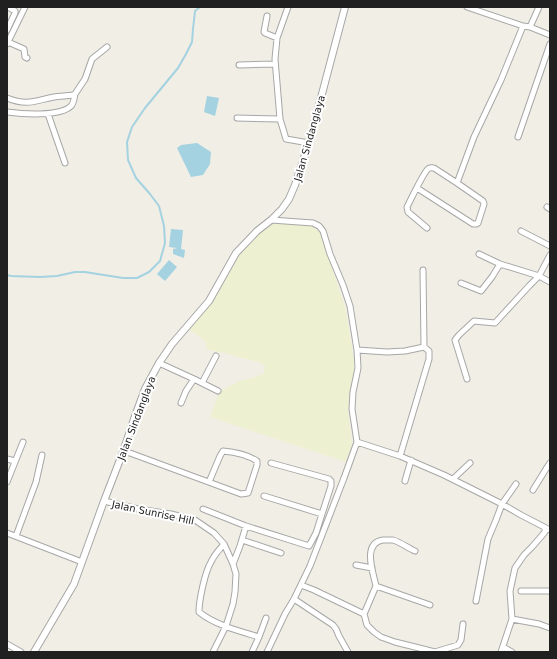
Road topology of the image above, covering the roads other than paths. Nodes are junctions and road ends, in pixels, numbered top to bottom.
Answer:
1 (8, 7) edge
2 (24, 7) edge
3 (288, 7) edge
4 (345, 7) edge
5 (467, 7) edge
6 (540, 7) edge
7 (266, 16) dead end
8 (522, 26) junction
9 (530, 27) junction
10 (7, 30) edge
11 (550, 35) edge
12 (277, 38) junction
13 (8, 43) edge
14 (550, 44) edge
15 (107, 47) dead end
16 (27, 58) dead end
17 (239, 64) dead end
18 (275, 64) junction
19 (75, 94) junction
20 (7, 98) edge
21 (7, 112) edge
22 (48, 114) junction
23 (237, 118) dead end
24 (280, 119) junction
25 (518, 137) dead end
26 (309, 143) junction
27 (65, 163) dead end
28 (457, 183) junction
29 (417, 188) junction
30 (271, 220) junction
31 (427, 228) dead end
32 (521, 231) dead end
33 (550, 246) edge
34 (479, 254) dead end
35 (550, 255) edge
36 (500, 264) junction
37 (423, 270) dead end
38 (539, 276) junction
39 (461, 282) dead end
40 (550, 282) edge
41 (424, 347) junction
42 (357, 350) junction
43 (216, 356) dead end
44 (159, 363) junction
45 (194, 379) junction
46 (467, 379) dead end
47 (202, 383) junction
48 (218, 391) dead end
49 (181, 403) dead end
50 (24, 442) dead end
51 (357, 442) junction
52 (123, 452) junction
53 (42, 455) dead end
54 (400, 456) junction
55 (7, 459) edge
56 (411, 460) junction
57 (15, 462) junction
58 (271, 463) dead end
59 (470, 463) dead end
60 (550, 463) edge
61 (453, 479) junction
62 (405, 481) dead end
63 (7, 482) edge
64 (209, 482) junction
65 (516, 484) dead end
66 (533, 490) dead end
67 (264, 496) dead end
68 (104, 501) junction
69 (502, 504) junction
70 (203, 509) dead end
71 (322, 514) junction
72 (246, 526) junction
73 (548, 529) edge
74 (7, 533) edge
75 (16, 536) junction
76 (242, 540) junction
77 (224, 544) junction
78 (310, 546) junction
79 (317, 548) junction
80 (415, 552) dead end
81 (281, 553) dead end
82 (82, 562) junction
83 (233, 564) junction
84 (356, 565) dead end
85 (372, 568) junction
86 (301, 584) junction
87 (376, 586) junction
88 (521, 591) dead end
89 (550, 591) edge
90 (294, 599) junction
91 (476, 601) dead end
92 (430, 604) dead end
93 (364, 614) junction
94 (266, 618) dead end
95 (512, 619) junction
96 (463, 624) dead end
97 (226, 626) junction
98 (550, 628) edge
99 (259, 637) junction
100 (7, 644) edge
101 (502, 650) edge
102 (22, 652) edge
103 (34, 652) edge
104 (213, 652) edge
105 (252, 652) edge
106 (267, 652) edge
107 (348, 652) edge
108 (512, 652) edge

1 - 10 street
2 - 13 street
3 - 12 street
4 - 26 street, Jalan Sindanglaya
5 - 8 street
6 - 9 street
7 - 12 street
8 - 9 street
8 - 28 street
9 - 11 street
12 - 18 street
13 - 16 street
14 - 25 street
15 - 19 street
17 - 18 street
18 - 24 street
19 - 20 street
19 - 22 street
21 - 22 street
22 - 27 street
23 - 24 street
24 - 26 street
26 - 30 street, Jalan Sindanglaya
28 - 29 street
28 - 29 street
29 - 31 street
30 - 42 street
30 - 44 street, Jalan Sindanglaya
32 - 33 street
34 - 36 street
35 - 38 street
36 - 38 street
36 - 39 street
37 - 41 street
38 - 40 street
38 - 46 street
41 - 42 street
41 - 54 street
42 - 51 street
43 - 47 street
44 - 45 street
44 - 52 street, Jalan Sindanglaya
45 - 47 street
45 - 49 street
47 - 48 street
50 - 57 street
51 - 54 street
51 - 79 street
52 - 64 street
52 - 68 street, Jalan Sindanglaya
53 - 75 street
54 - 56 street
55 - 57 street
56 - 61 street
56 - 62 street
57 - 63 street
58 - 71 street
59 - 61 street
60 - 66 street
61 - 69 street
64 - 64 street
65 - 69 street
67 - 71 street
68 - 77 street, Jalan Sunrise Hill
68 - 82 street, Jalan Sindanglaya
69 - 73 street
69 - 91 street
70 - 72 street
71 - 78 street
72 - 76 street
72 - 78 street
73 - 95 street
74 - 75 street
75 - 82 street
76 - 81 street
76 - 83 street
77 - 83 street, Jalan Sunrise Hill
77 - 97 street
78 - 79 street
79 - 86 street
80 - 85 street
82 - 103 street, Jalan Sindanglaya
83 - 97 street, Jalan Sunrise Hill
84 - 85 street
85 - 87 street
86 - 90 street
86 - 93 street
87 - 92 street
87 - 93 street
88 - 89 street
90 - 106 street
90 - 107 street
93 - 96 street
94 - 99 street
95 - 98 street
95 - 101 street
97 - 99 street
97 - 104 street, Jalan Sunrise Hill
99 - 105 street
100 - 102 street
101 - 108 street

